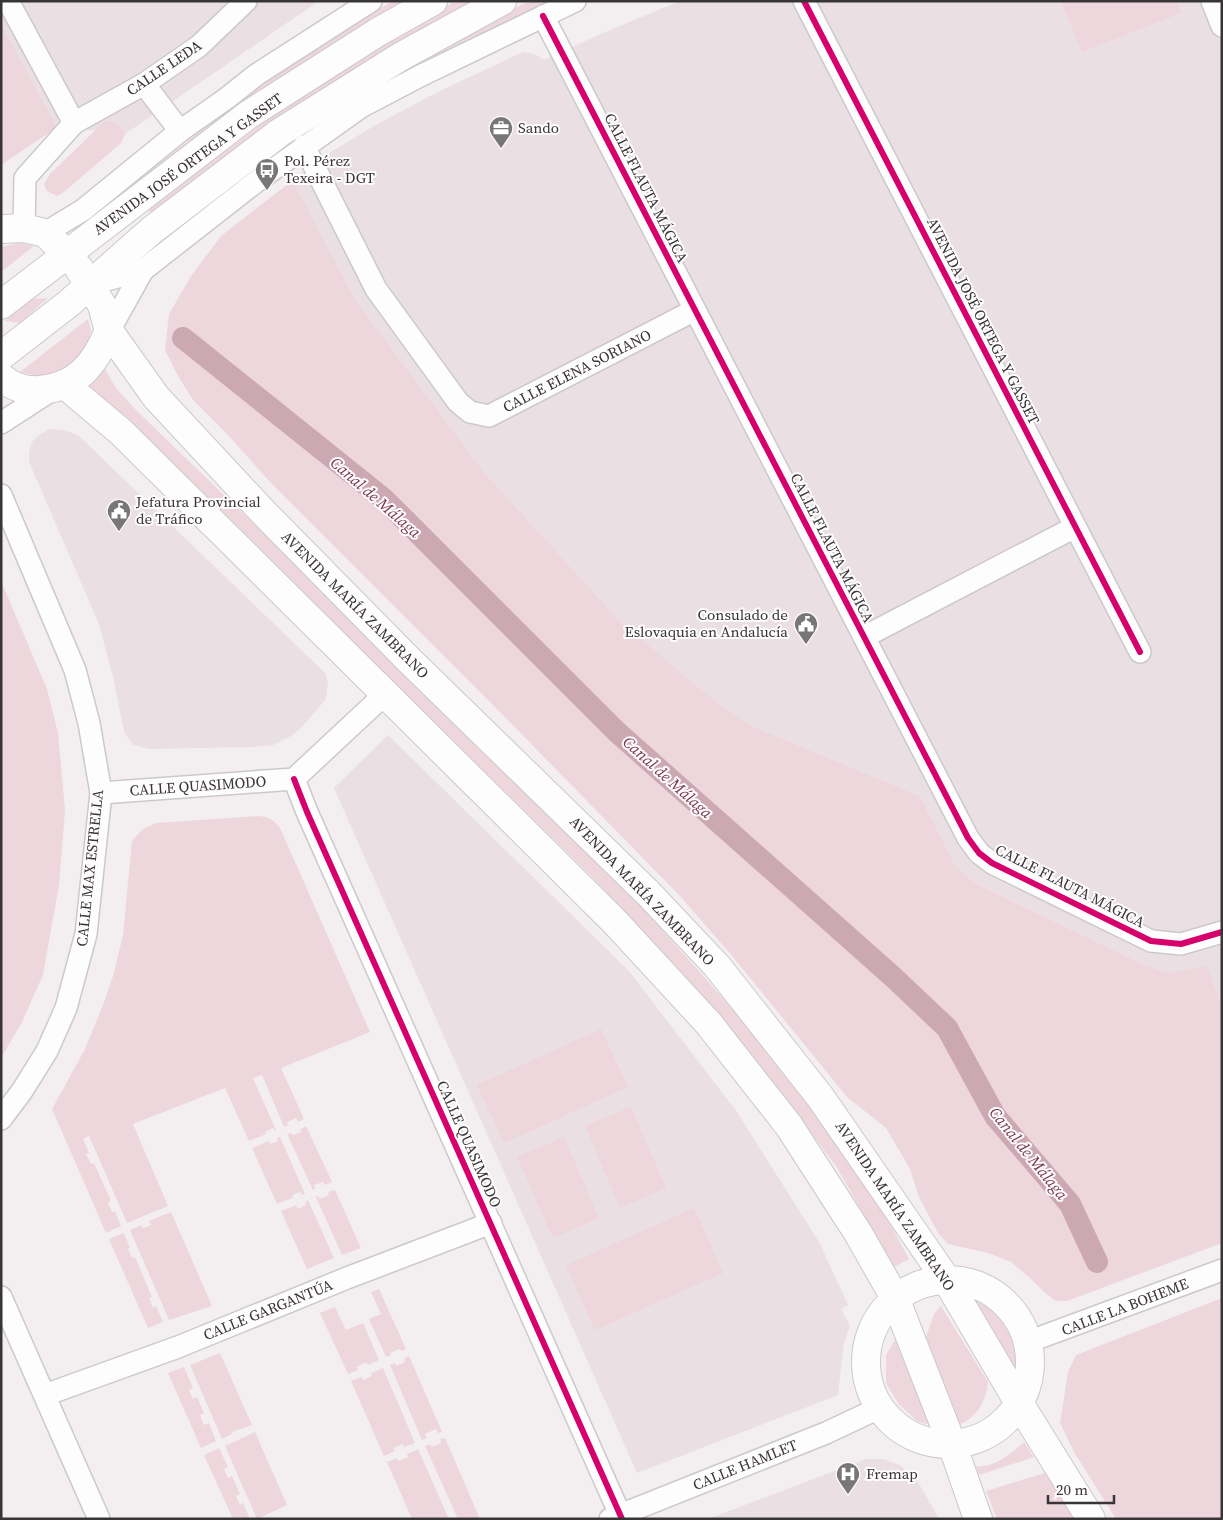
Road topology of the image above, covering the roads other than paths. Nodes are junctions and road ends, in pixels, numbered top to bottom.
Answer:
1 (8, 1) edge
2 (246, 1) edge
3 (371, 1) edge
4 (433, 1) edge
5 (502, 1) edge
6 (575, 1) edge
7 (804, 1) edge
8 (1212, 1) edge
9 (543, 16) junction
10 (1222, 26) edge
11 (144, 84) junction
12 (74, 123) junction
13 (180, 131) junction
14 (304, 146) junction
15 (23, 230) edge
16 (67, 254) junction
17 (143, 270) junction
18 (89, 285) junction
19 (1, 305) edge
20 (695, 310) junction
21 (109, 331) junction
22 (1, 356) edge
23 (1, 377) edge
24 (59, 386) junction
25 (1, 423) edge
26 (1, 495) edge
27 (1075, 527) junction
28 (864, 637) junction
29 (1140, 652) dead end
30 (384, 695) junction
31 (294, 778) junction
32 (101, 793) junction
33 (1222, 932) edge
34 (1, 1119) edge
35 (491, 1224) junction
36 (1222, 1270) edge
37 (946, 1279) junction
38 (1, 1297) edge
39 (895, 1298) junction
40 (1028, 1342) junction
41 (45, 1396) junction
42 (1019, 1403) junction
43 (879, 1408) junction
44 (952, 1444) junction
45 (618, 1517) edge
46 (99, 1519) edge
47 (978, 1519) edge
48 (1091, 1519) edge

1 - 12 street
2 - 11 street, CALLE LEDA
3 - 13 street, AVENIDA JOSÉ ORTEGA Y GASSET
4 - 16 main road, AVENIDA JOSÉ ORTEGA Y GASSET
5 - 18 main road, AVENIDA JOSÉ ORTEGA Y GASSET
6 - 9 street, AVENIDA JOSÉ ORTEGA Y GASSET
7 - 27 street, AVENIDA JOSÉ ORTEGA Y GASSET
8 - 10 street
9 - 14 street, AVENIDA JOSÉ ORTEGA Y GASSET
9 - 20 street, CALLE FLAUTA MÁGICA
11 - 12 street, CALLE LEDA
11 - 13 street
12 - 15 street, CALLE LEDA
13 - 15 street, AVENIDA JOSÉ ORTEGA Y GASSET
14 - 17 street, AVENIDA JOSÉ ORTEGA Y GASSET
14 - 20 street, CALLE ELENA SORIANO
15 - 16 main road
16 - 18 main road
16 - 19 main road, AVENIDA JOSÉ ORTEGA Y GASSET
17 - 18 street, AVENIDA JOSÉ ORTEGA Y GASSET
17 - 21 street, AVENIDA JOSÉ ORTEGA Y GASSET
18 - 21 main road
18 - 22 main road, AVENIDA JOSÉ ORTEGA Y GASSET
20 - 28 street, CALLE FLAUTA MÁGICA
21 - 24 main road
21 - 37 main road, AVENIDA MARÍA ZAMBRANO
23 - 24 main road
24 - 25 street
24 - 30 main road
26 - 32 street, CALLE MAX ESTRELLA
27 - 28 street
27 - 29 street, AVENIDA JOSÉ ORTEGA Y GASSET
28 - 33 street, CALLE FLAUTA MÁGICA
30 - 31 street
30 - 39 main road
31 - 32 street, CALLE QUASIMODO
31 - 35 street, CALLE QUASIMODO
32 - 34 street, CALLE MAX ESTRELLA
35 - 41 street, CALLE GARGANTÚA
35 - 45 street, CALLE QUASIMODO
36 - 40 street, CALLE LA BOHEME
37 - 39 main road
37 - 40 main road
37 - 42 main road, AVENIDA MARÍA ZAMBRANO
38 - 41 street
39 - 43 main road
39 - 44 main road
40 - 42 main road
41 - 46 street
42 - 44 main road
42 - 48 main road, AVENIDA MARÍA ZAMBRANO
43 - 44 main road
43 - 45 street, CALLE HAMLET
44 - 47 main road

